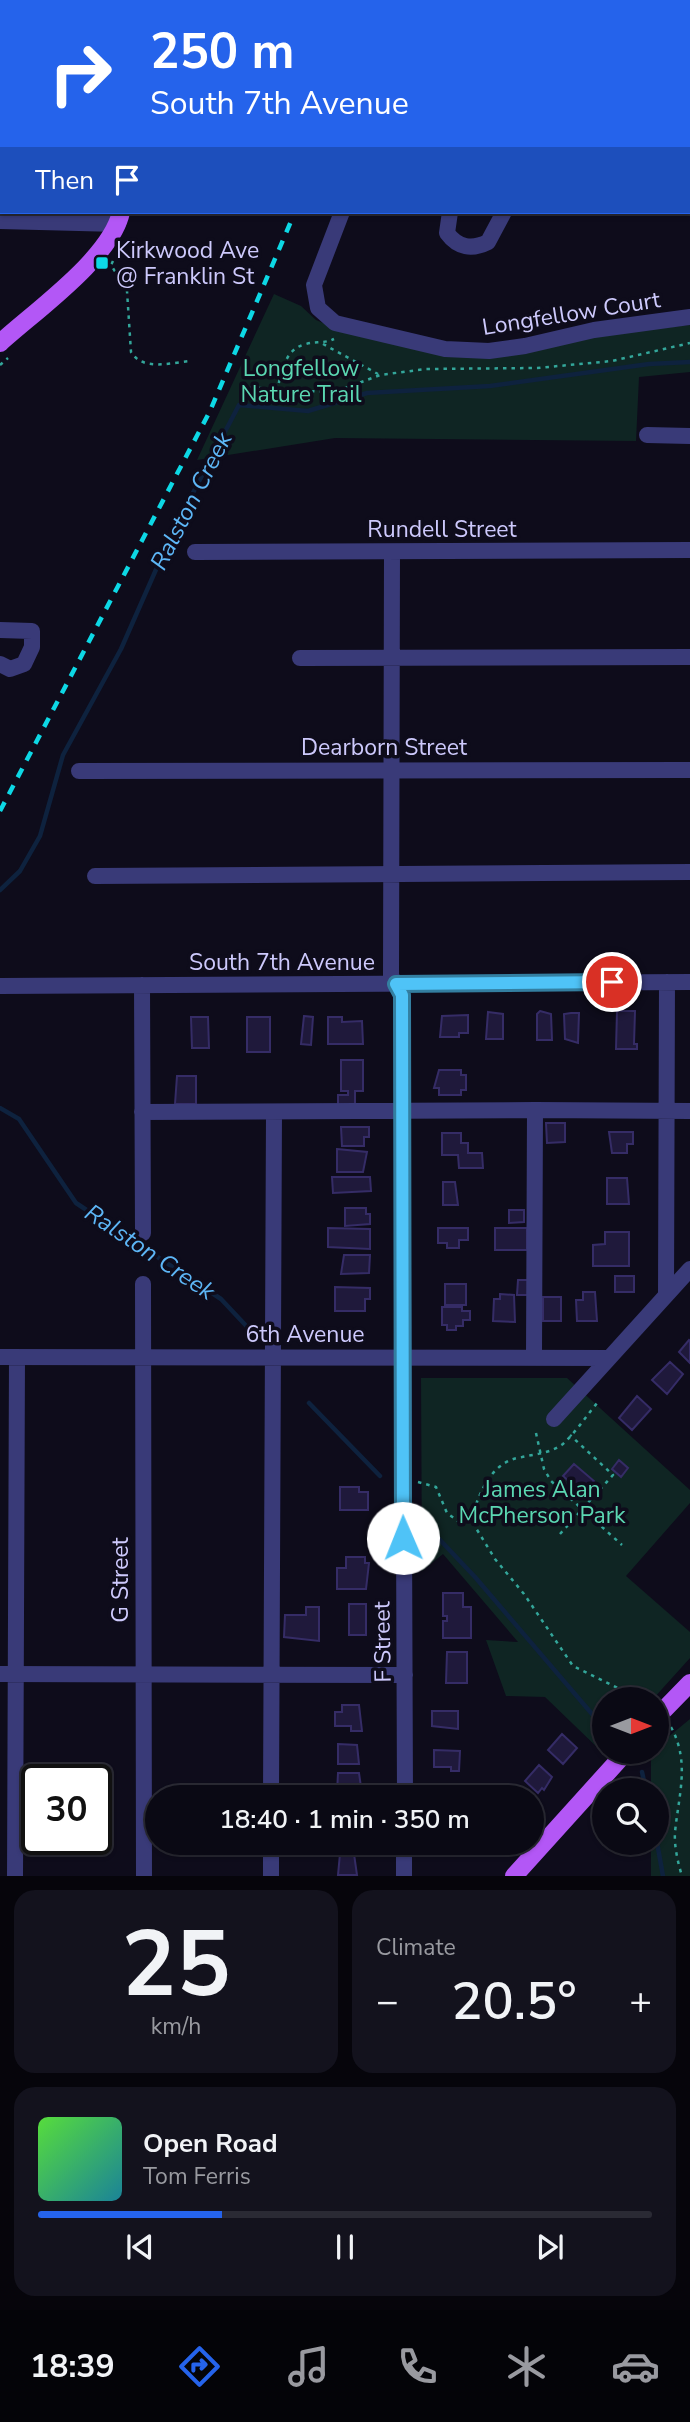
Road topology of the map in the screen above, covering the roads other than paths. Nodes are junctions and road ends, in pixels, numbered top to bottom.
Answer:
1 (341, 214) edge
2 (450, 214) edge
3 (503, 214) edge
4 (120, 218) edge
5 (0, 221) edge
6 (690, 317) edge
7 (0, 343) edge
8 (646, 435) dead end
9 (690, 436) edge
10 (690, 550) edge
11 (195, 552) dead end
12 (392, 553) junction
13 (0, 630) edge
14 (300, 657) dead end
15 (393, 657) junction
16 (690, 657) edge
17 (0, 664) edge
18 (393, 769) junction
19 (690, 770) edge
20 (79, 771) dead end
21 (690, 872) edge
22 (95, 876) dead end
23 (392, 876) junction
24 (667, 982) junction
25 (690, 982) edge
26 (396, 984) junction
27 (142, 985) junction
28 (0, 986) edge
29 (535, 1110) junction
30 (404, 1111) junction
31 (666, 1111) junction
32 (690, 1111) edge
33 (142, 1112) junction
34 (274, 1112) junction
35 (143, 1233) dead end
36 (690, 1269) edge
37 (143, 1284) dead end
38 (666, 1295) junction
39 (143, 1356) junction
40 (534, 1356) junction
41 (0, 1357) edge
42 (17, 1357) junction
43 (275, 1357) junction
44 (403, 1357) junction
45 (609, 1358) junction
46 (554, 1419) dead end
47 (272, 1673) junction
48 (8, 1674) edge
49 (143, 1674) junction
50 (405, 1675) junction
51 (690, 1683) edge
52 (669, 1705) edge
53 (615, 1764) edge
54 (271, 1785) edge
55 (405, 1785) edge
56 (271, 1855) edge
57 (404, 1855) edge
58 (15, 1876) edge
59 (144, 1876) edge
60 (271, 1876) edge
61 (404, 1876) edge
62 (514, 1876) edge

1 - 6 street, Longfellow Court
2 - 3 street
4 - 5 street
4 - 7 main road
8 - 9 street
10 - 12 street, Rundell Street
11 - 12 street, Rundell Street
12 - 15 street, F Street
13 - 17 street
14 - 15 street
15 - 16 street
15 - 18 street, F Street
18 - 19 street, Dearborn Street
18 - 20 street, Dearborn Street
18 - 23 street, F Street
21 - 23 street
22 - 23 street
23 - 26 street, F Street
24 - 25 street, South 7th Avenue
24 - 26 street, South 7th Avenue
24 - 31 street
26 - 27 street, South 7th Avenue
26 - 30 street, F Street
27 - 28 street, South 7th Avenue
27 - 33 street
29 - 30 street
29 - 31 street
29 - 40 street
30 - 34 street
30 - 44 street, F Street
31 - 32 street
31 - 38 street
33 - 34 street
33 - 35 street
34 - 43 street
36 - 38 street
37 - 39 street, G Street
38 - 45 street
39 - 42 street, 6th Avenue
39 - 43 street, 6th Avenue
39 - 49 street, G Street
40 - 44 street, 6th Avenue
40 - 45 street, 6th Avenue
41 - 42 street, 6th Avenue
42 - 48 street
43 - 44 street, 6th Avenue
43 - 47 street
44 - 50 street, F Street
45 - 46 street
47 - 49 street
47 - 50 street
47 - 54 street
48 - 49 street
48 - 58 street
49 - 59 street, G Street
50 - 55 street, F Street
51 - 52 main road
53 - 62 main road
56 - 60 street
57 - 61 street

